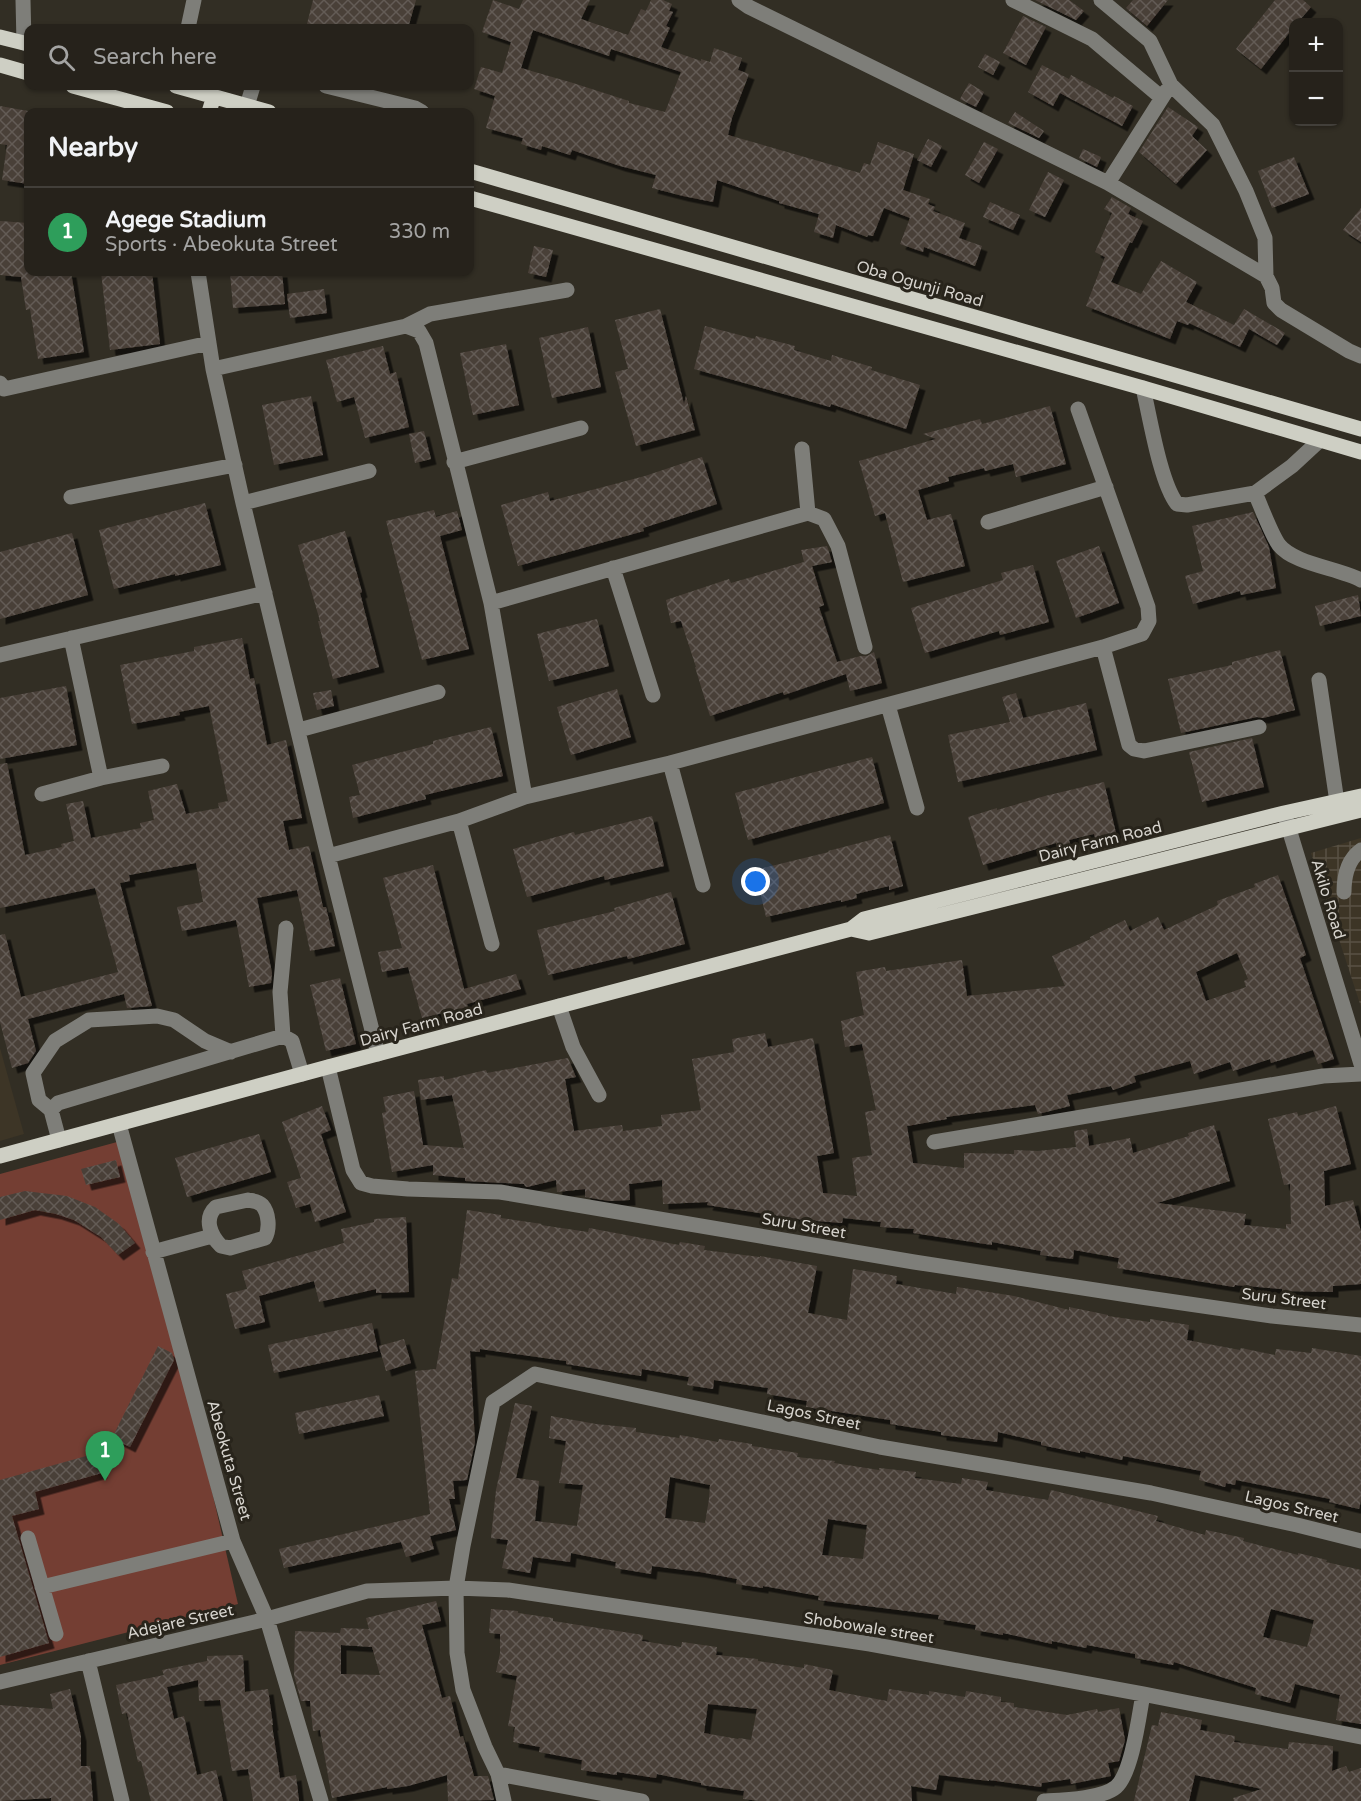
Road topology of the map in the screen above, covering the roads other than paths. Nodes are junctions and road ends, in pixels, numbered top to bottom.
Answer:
1 (23, 0) edge
2 (194, 0) edge
3 (739, 0) edge
4 (1013, 0) edge
5 (1101, 0) edge
6 (25, 24) edge
7 (189, 24) edge
8 (0, 37) edge
9 (24, 43) edge
10 (0, 65) edge
11 (24, 72) edge
12 (86, 90) edge
13 (192, 90) edge
14 (252, 90) edge
15 (342, 90) edge
16 (1166, 92) junction
17 (214, 96) junction
18 (247, 106) junction
19 (152, 108) edge
20 (210, 108) edge
21 (254, 108) edge
22 (415, 108) edge
23 (474, 172) edge
24 (1108, 183) junction
25 (474, 199) edge
26 (199, 276) edge
27 (1266, 276) junction
28 (567, 290) dead end
29 (406, 326) junction
30 (209, 343) junction
31 (1092, 352) junction
32 (1361, 356) edge
33 (213, 369) junction
34 (1086, 372) junction
35 (0, 383) edge
36 (1143, 388) junction
37 (1078, 409) dead end
38 (581, 428) dead end
39 (1361, 429) edge
40 (1319, 441) junction
41 (802, 449) dead end
42 (1361, 452) edge
43 (454, 462) junction
44 (235, 465) junction
45 (369, 471) dead end
46 (1106, 487) junction
47 (1255, 493) junction
48 (71, 497) dead end
49 (243, 503) junction
50 (808, 513) junction
51 (988, 522) dead end
52 (613, 568) junction
53 (1361, 580) edge
54 (266, 593) junction
55 (491, 603) junction
56 (71, 638) junction
57 (865, 647) dead end
58 (1103, 647) junction
59 (0, 656) edge
60 (1319, 680) dead end
61 (438, 692) dead end
62 (653, 695) dead end
63 (888, 705) junction
64 (1259, 727) dead end
65 (299, 730) junction
66 (670, 763) junction
67 (162, 766) dead end
68 (101, 778) junction
69 (42, 794) dead end
70 (1361, 796) edge
71 (525, 797) junction
72 (1337, 802) junction
73 (917, 808) dead end
74 (1361, 810) edge
75 (459, 821) junction
76 (1287, 821) junction
77 (1361, 850) edge
78 (328, 856) junction
79 (703, 885) dead end
80 (1344, 892) dead end
81 (286, 928) dead end
82 (492, 944) dead end
83 (559, 1006) junction
84 (283, 1036) junction
85 (231, 1052) junction
86 (378, 1054) junction
87 (1361, 1064) edge
88 (328, 1067) junction
89 (302, 1074) junction
90 (1361, 1074) edge
91 (599, 1095) dead end
92 (51, 1110) junction
93 (119, 1124) junction
94 (59, 1140) junction
95 (934, 1142) dead end
96 (0, 1156) edge
97 (212, 1236) dead end
98 (153, 1252) junction
99 (1361, 1325) edge
100 (28, 1538) dead end
101 (233, 1541) junction
102 (1361, 1541) edge
103 (42, 1587) junction
104 (456, 1588) junction
105 (367, 1591) joint
106 (267, 1619) junction
107 (56, 1634) dead end
108 (88, 1661) junction
109 (0, 1682) edge
110 (1143, 1694) junction
111 (1361, 1737) edge
112 (498, 1774) junction
113 (122, 1801) edge
114 (321, 1801) edge
115 (504, 1801) edge
116 (642, 1801) edge
117 (1044, 1801) edge

1 - 6 street
2 - 7 street
3 - 24 street
4 - 16 street
5 - 16 street
8 - 9 main road
10 - 11 main road
12 - 19 main road
13 - 17 main road
14 - 18 street
15 - 22 street
16 - 24 street
16 - 27 street
17 - 18 main road
17 - 20 main road
18 - 21 main road
23 - 31 main road, Oba Ogunji Road
24 - 27 street
25 - 34 main road
26 - 30 street
27 - 32 street
28 - 29 street
29 - 33 street
29 - 43 street
30 - 33 street
30 - 35 street
31 - 34 main road
31 - 39 main road, Oba Ogunji Road
33 - 44 street
34 - 36 main road
36 - 40 main road
36 - 47 street
37 - 46 street
38 - 43 street
40 - 42 main road
40 - 47 street
41 - 50 street
43 - 55 street
44 - 48 street
44 - 49 street
45 - 49 street
46 - 51 street
46 - 58 street
47 - 53 street
49 - 54 street
50 - 52 street
50 - 57 street
52 - 55 street
52 - 62 street
54 - 56 street
54 - 65 street
55 - 71 street
56 - 59 street
56 - 68 street
58 - 63 street
58 - 64 street
60 - 72 street
61 - 65 street
63 - 66 street
63 - 73 street
65 - 78 street
66 - 71 street
66 - 79 street
67 - 68 street
68 - 69 street
70 - 72 main road, Dairy Farm Road
71 - 75 street
72 - 76 main road, Dairy Farm Road
74 - 76 main road, Dairy Farm Road
75 - 78 street
75 - 82 street
76 - 83 main road, Dairy Farm Road
76 - 87 street, Akilo Road
77 - 80 street
78 - 86 street
81 - 84 street
83 - 86 main road, Dairy Farm Road
83 - 91 street
84 - 85 street
84 - 89 street
85 - 92 street
85 - 92 street
86 - 88 main road, Dairy Farm Road
88 - 89 main road, Dairy Farm Road
88 - 99 street, Suru Street
89 - 93 main road, Dairy Farm Road
90 - 95 street
92 - 94 street
93 - 94 main road, Dairy Farm Road
93 - 98 street, Abeokuta Street
94 - 96 main road, Dairy Farm Road
97 - 98 street
98 - 101 street, Abeokuta Street
100 - 103 street
101 - 103 street
101 - 106 street, Abeokuta Street
102 - 104 street, Lagos Street
103 - 107 street
104 - 105 street, Shobowale street
104 - 110 street, Shobowale street
104 - 112 street, Lagos Street
105 - 106 street, Adejare Street
106 - 108 street, Adejare Street
106 - 114 street, Abeokuta Street
108 - 109 street, Adejare Street
108 - 113 street
110 - 111 street, Shobowale street
110 - 117 street
112 - 115 street, Lagos Street
112 - 116 street

